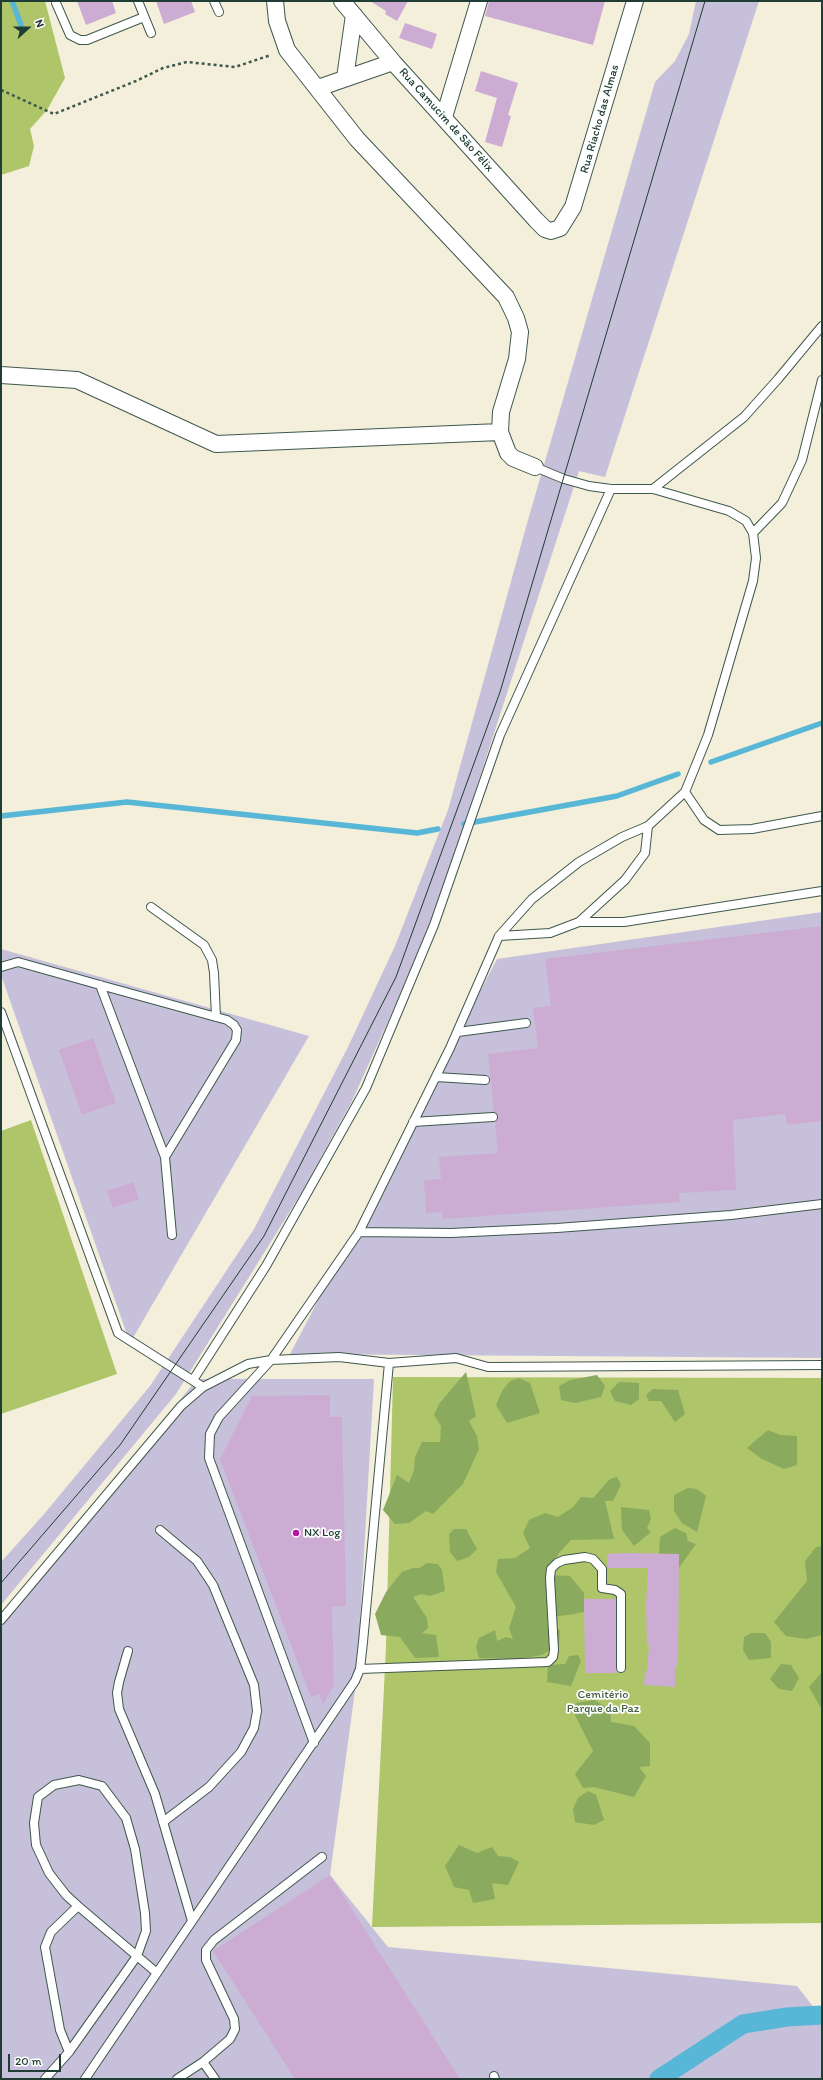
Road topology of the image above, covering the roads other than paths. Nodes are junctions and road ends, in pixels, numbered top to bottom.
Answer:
1 (138, 1) edge
2 (214, 1) edge
3 (275, 1) edge
4 (342, 1) edge
5 (478, 1) edge
6 (634, 1) edge
7 (56, 3) dead end
8 (219, 12) dead end
9 (354, 15) junction
10 (144, 17) junction
11 (151, 32) dead end
12 (393, 62) junction
13 (345, 78) junction
14 (318, 88) junction
15 (444, 117) junction
16 (554, 231) joint
17 (822, 326) edge
18 (1, 375) edge
19 (822, 380) edge
20 (500, 432) junction
21 (535, 467) joint
22 (611, 489) junction
23 (653, 489) junction
24 (753, 533) junction
25 (685, 792) junction
26 (822, 816) edge
27 (648, 826) junction
28 (822, 891) edge
29 (151, 907) dead end
30 (579, 922) junction
31 (499, 936) junction
32 (1, 967) edge
33 (100, 985) junction
34 (1, 1012) edge
35 (216, 1017) junction
36 (526, 1023) dead end
37 (458, 1032) junction
38 (436, 1077) junction
39 (485, 1080) dead end
40 (493, 1117) dead end
41 (413, 1122) junction
42 (165, 1157) junction
43 (822, 1204) edge
44 (359, 1232) junction
45 (172, 1235) dead end
46 (270, 1360) junction
47 (389, 1363) junction
48 (822, 1365) edge
49 (193, 1380) junction
50 (203, 1387) junction
51 (160, 1530) dead end
52 (1, 1620) edge
53 (128, 1651) dead end
54 (621, 1668) dead end
55 (360, 1669) junction
56 (314, 1743) junction
57 (163, 1822) junction
58 (322, 1857) dead end
59 (78, 1906) junction
60 (192, 1920) junction
61 (137, 1956) junction
62 (157, 1973) junction
63 (69, 2052) junction
64 (203, 2062) junction
65 (45, 2079) edge
66 (86, 2079) edge
67 (177, 2079) edge
68 (215, 2079) edge

1 - 10 lane
2 - 8 lane
3 - 14 street
4 - 9 street, Rua Camucim de São Félix
5 - 15 street
6 - 16 street, Rua Riacho das Almas
7 - 10 lane
9 - 12 street, Rua Camucim de São Félix
9 - 13 street
10 - 11 lane
12 - 13 street
12 - 15 street, Rua Camucim de São Félix
13 - 14 street
14 - 20 street
15 - 16 street, Rua Camucim de São Félix
17 - 23 lane
18 - 20 street
19 - 24 lane
20 - 21 street
21 - 22 lane
22 - 23 lane
22 - 49 lane
23 - 24 lane
24 - 25 lane
25 - 26 lane
25 - 27 lane
27 - 30 lane
27 - 31 lane
28 - 30 lane
29 - 35 lane
30 - 31 lane
31 - 37 lane
32 - 33 lane
33 - 35 lane
33 - 42 lane
34 - 49 lane
35 - 42 lane
36 - 37 lane
37 - 38 lane
38 - 39 lane
38 - 41 lane
40 - 41 lane
41 - 44 lane
42 - 45 lane
43 - 44 lane
44 - 46 lane
46 - 47 lane
46 - 50 lane
46 - 56 lane
47 - 48 lane
47 - 55 lane
49 - 50 lane
50 - 52 lane
51 - 57 lane
53 - 57 lane
54 - 55 lane
55 - 56 lane
56 - 60 lane
57 - 60 lane
58 - 64 lane
59 - 61 lane
59 - 61 lane
59 - 63 lane
60 - 62 lane
61 - 62 lane
61 - 63 lane
62 - 66 lane
63 - 65 lane
64 - 67 lane
64 - 68 lane

